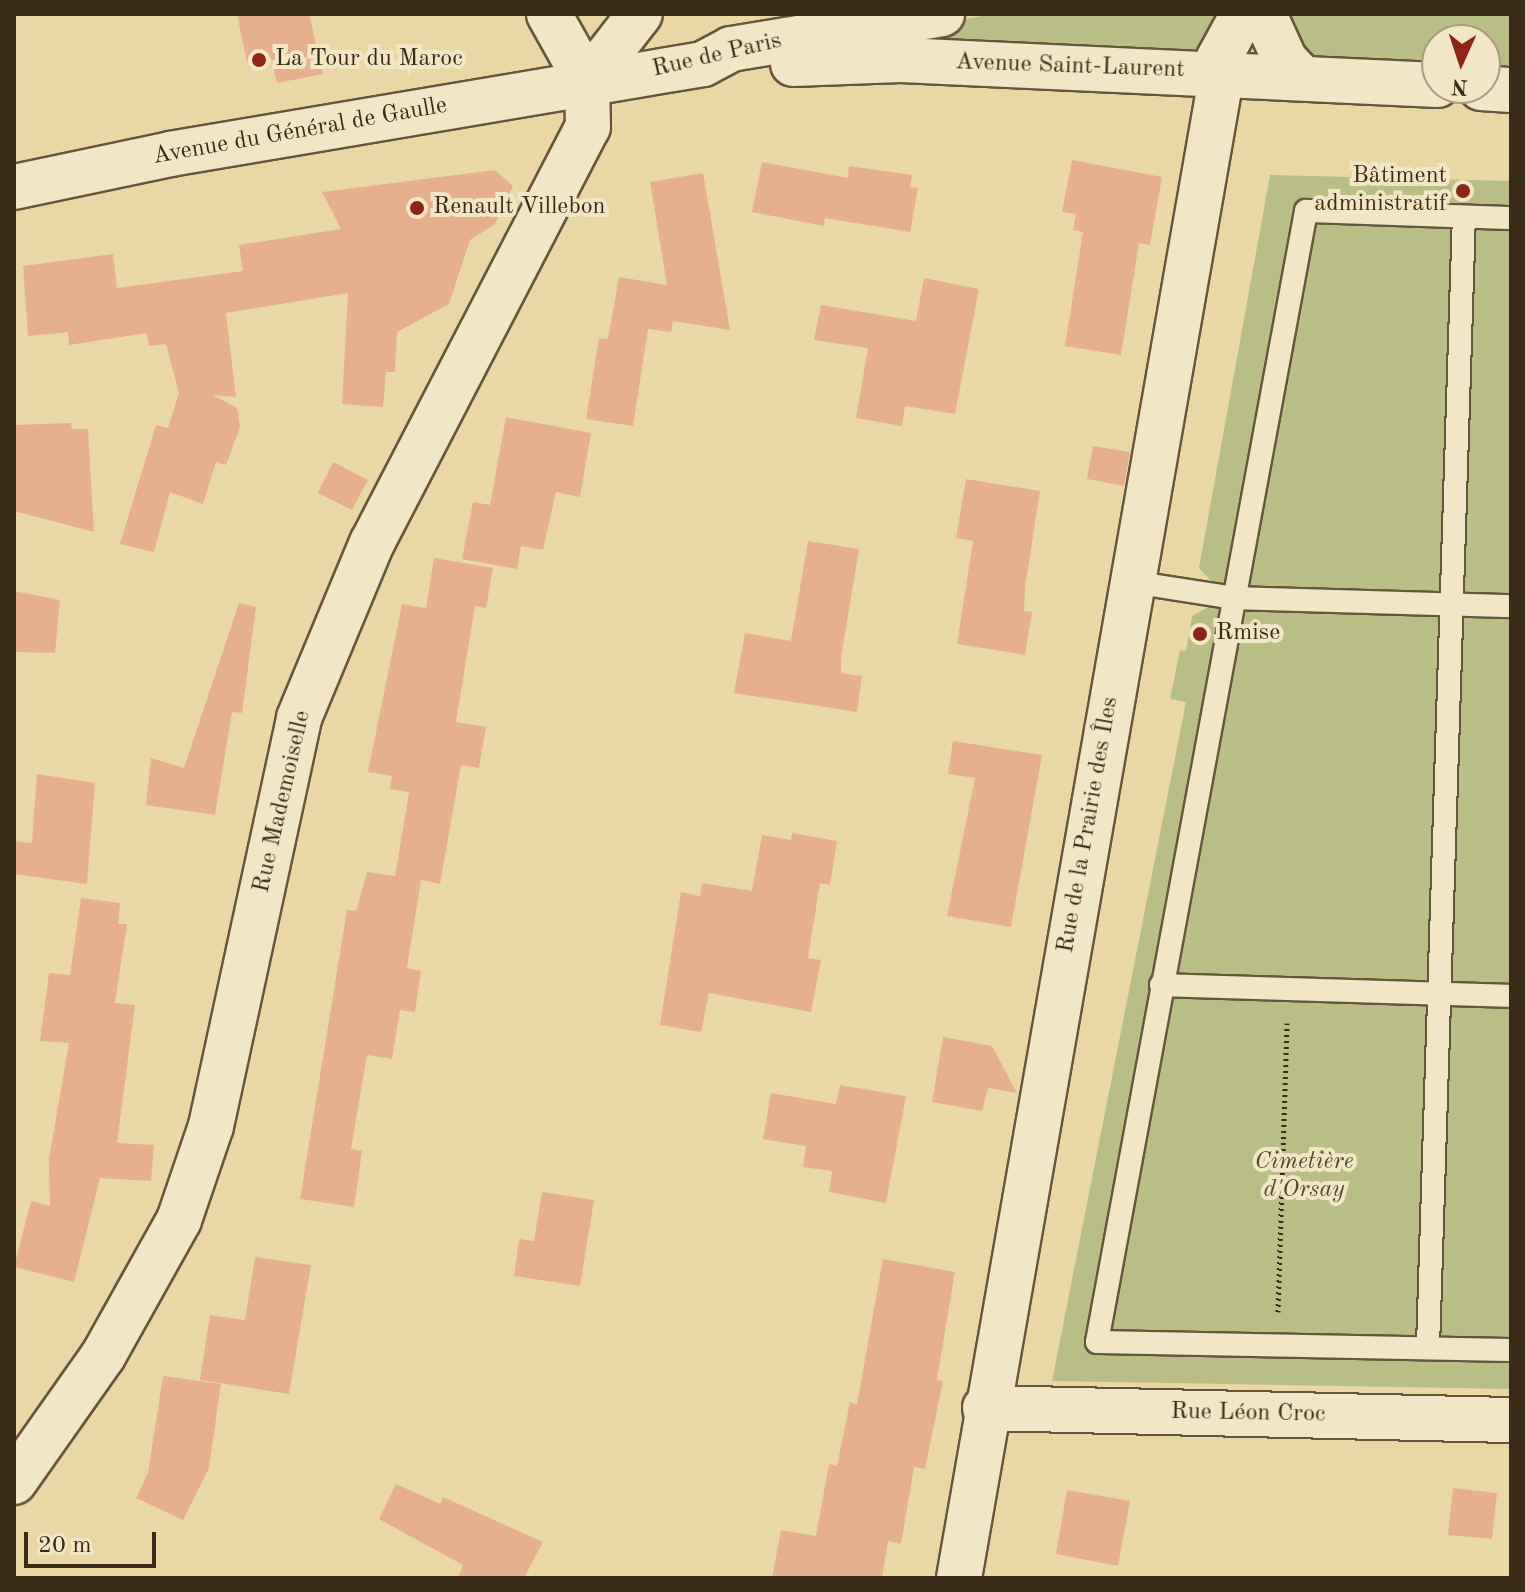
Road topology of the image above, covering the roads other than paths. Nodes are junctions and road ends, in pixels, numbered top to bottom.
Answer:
1 (549, 14) edge
2 (640, 14) edge
3 (942, 14) edge
4 (1243, 14) edge
5 (1264, 14) edge
6 (703, 64) junction
7 (1219, 73) junction
8 (1301, 77) junction
9 (587, 82) junction
10 (1421, 84) edge
11 (14, 187) edge
12 (1464, 217) junction
13 (1511, 218) edge
14 (1132, 582) junction
15 (1234, 598) junction
16 (1455, 605) junction
17 (1511, 606) edge
18 (1161, 985) junction
19 (1442, 993) junction
20 (1511, 996) edge
21 (1428, 1347) junction
22 (1511, 1350) edge
23 (985, 1408) junction
24 (1511, 1420) edge
25 (14, 1482) edge
26 (959, 1578) edge

1 - 9 street
2 - 9 street
3 - 6 street, Rue de Paris
4 - 7 street, Rue de la Prairie des Îles
5 - 8 street
6 - 7 street, Avenue Saint-Laurent
6 - 9 street, Rue de Paris
7 - 8 street, Avenue Saint-Laurent
7 - 14 street, Rue de la Prairie des Îles
8 - 10 street, Avenue Saint-Laurent
9 - 11 street, Avenue du Général de Gaulle
9 - 25 street, Rue Mademoiselle
12 - 13 lane
12 - 15 lane
12 - 16 lane
14 - 15 lane
14 - 23 street, Rue de la Prairie des Îles
15 - 16 lane
15 - 18 lane
16 - 17 lane
16 - 19 lane
18 - 19 lane
18 - 21 lane
19 - 20 lane
19 - 21 lane
21 - 22 lane
23 - 24 street, Rue Léon Croc
23 - 26 street, Rue de la Prairie des Îles

